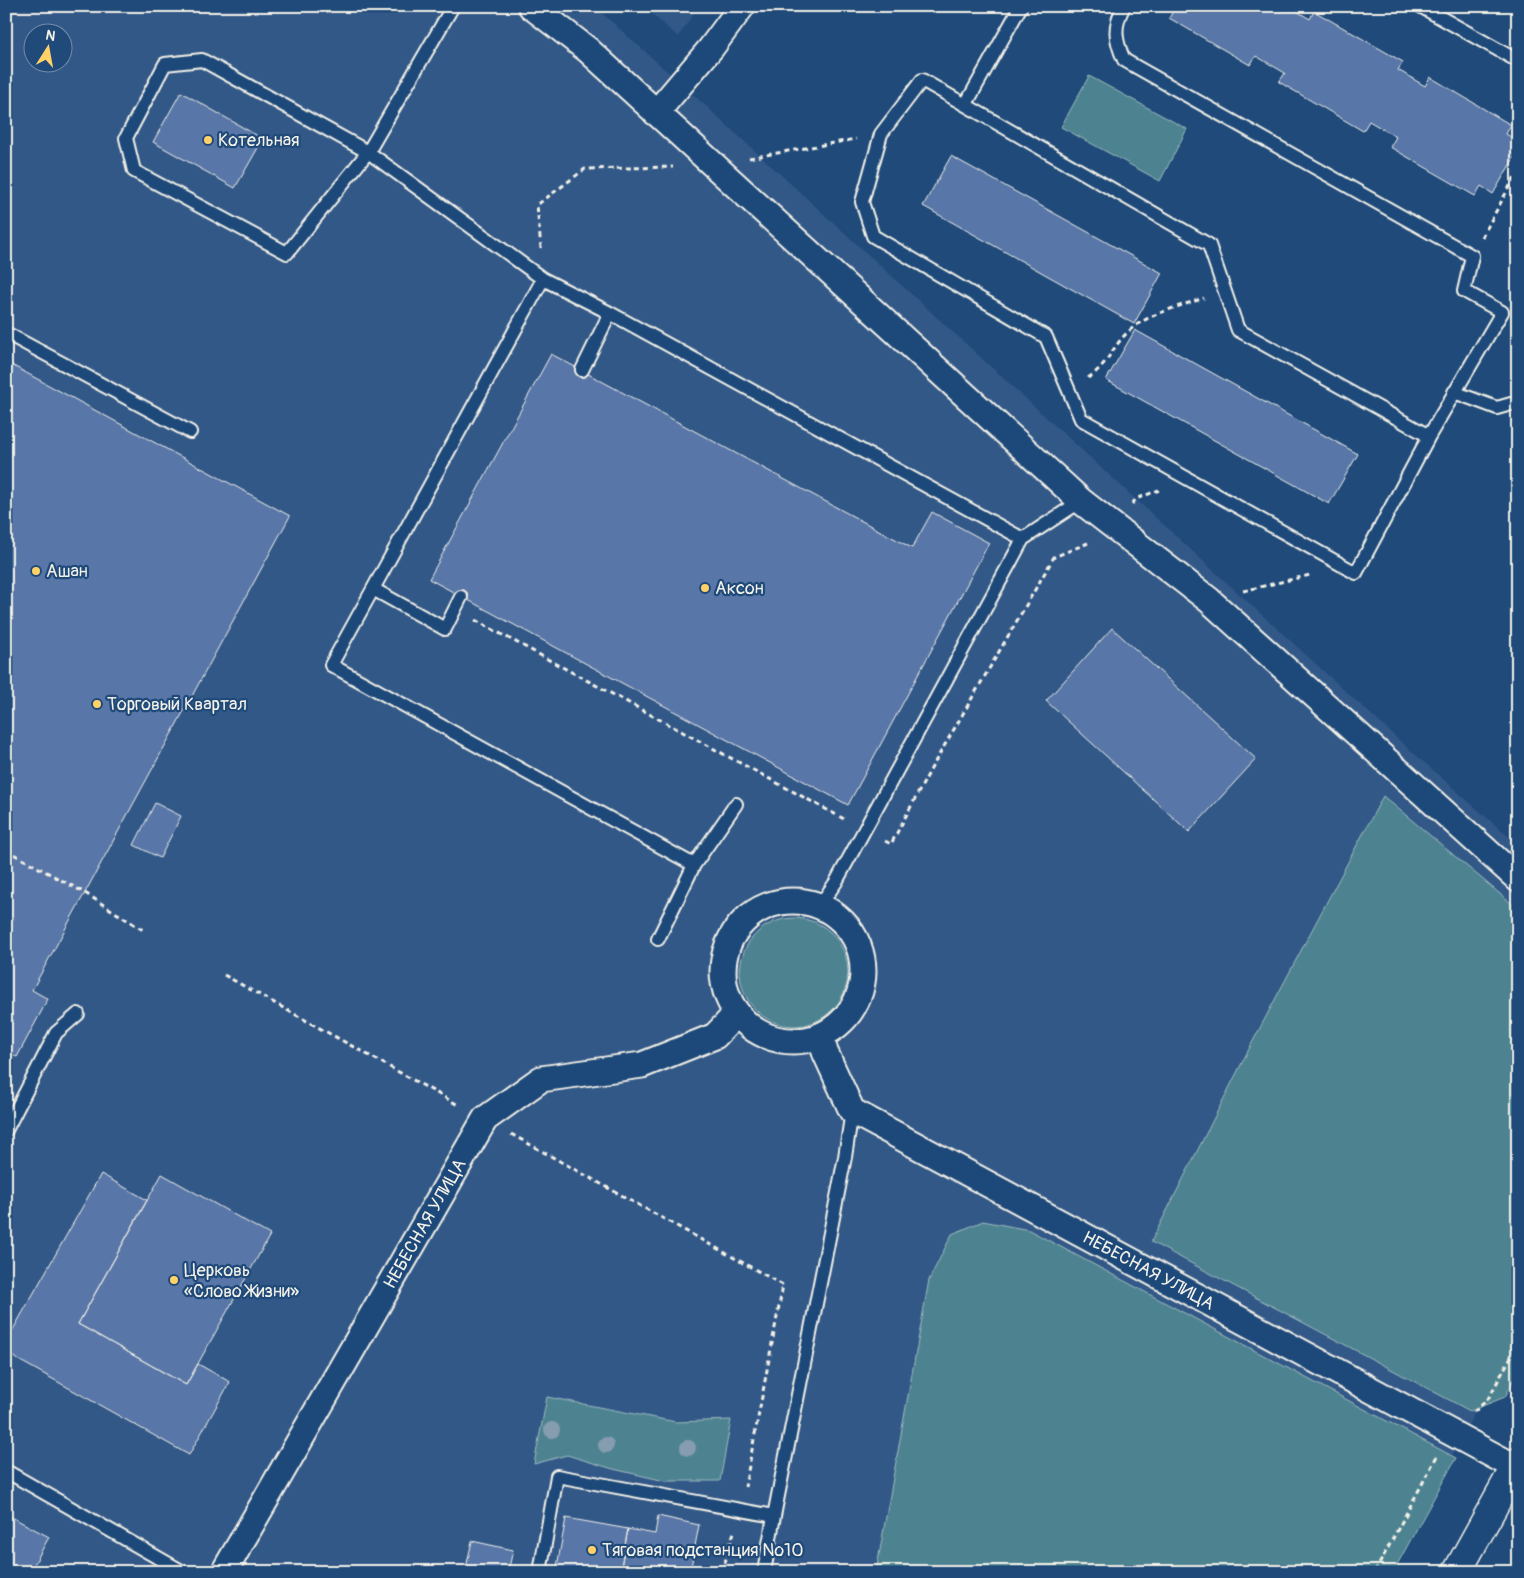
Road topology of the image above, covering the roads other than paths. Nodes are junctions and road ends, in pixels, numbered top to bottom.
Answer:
1 (453, 6) edge
2 (531, 6) edge
3 (1021, 6) edge
4 (1124, 6) edge
5 (1420, 6) edge
6 (739, 8) edge
7 (1518, 61) edge
8 (966, 104) junction
9 (656, 112) junction
10 (368, 152) junction
11 (543, 280) junction
12 (610, 313) junction
13 (6, 333) edge
14 (582, 370) dead end
15 (1454, 392) junction
16 (1518, 402) edge
17 (190, 432) dead end
18 (1429, 436) junction
19 (1081, 501) junction
20 (1023, 539) junction
21 (373, 589) junction
22 (461, 597) dead end
23 (736, 804) dead end
24 (694, 865) junction
25 (1518, 879) edge
26 (820, 906) junction
27 (658, 939) dead end
28 (737, 1013) junction
29 (78, 1014) dead end
30 (821, 1036) junction
31 (852, 1111) junction
32 (6, 1130) edge
33 (1517, 1464) edge
34 (6, 1471) edge
35 (774, 1516) junction
36 (184, 1572) edge
37 (224, 1572) edge
38 (540, 1572) edge
39 (764, 1572) edge
40 (1457, 1572) edge

1 - 10 lane
2 - 9 street
3 - 8 lane
4 - 15 lane
5 - 7 lane
6 - 9 street
8 - 18 lane
8 - 18 lane
9 - 19 street
10 - 10 lane
10 - 11 lane
11 - 12 lane
11 - 21 lane
12 - 14 lane
12 - 20 lane
13 - 17 lane
15 - 16 lane
15 - 18 lane
19 - 20 lane
19 - 25 street
20 - 26 lane
21 - 22 lane
21 - 24 lane
23 - 24 lane
24 - 27 lane
26 - 28 street
26 - 30 street
28 - 30 street
28 - 37 street, НЕБЕСНАЯ УЛИЦА
29 - 32 lane
30 - 31 street
31 - 33 street, НЕБЕСНАЯ УЛИЦА
31 - 35 lane
33 - 40 main road
34 - 36 lane
35 - 38 lane
35 - 39 lane

